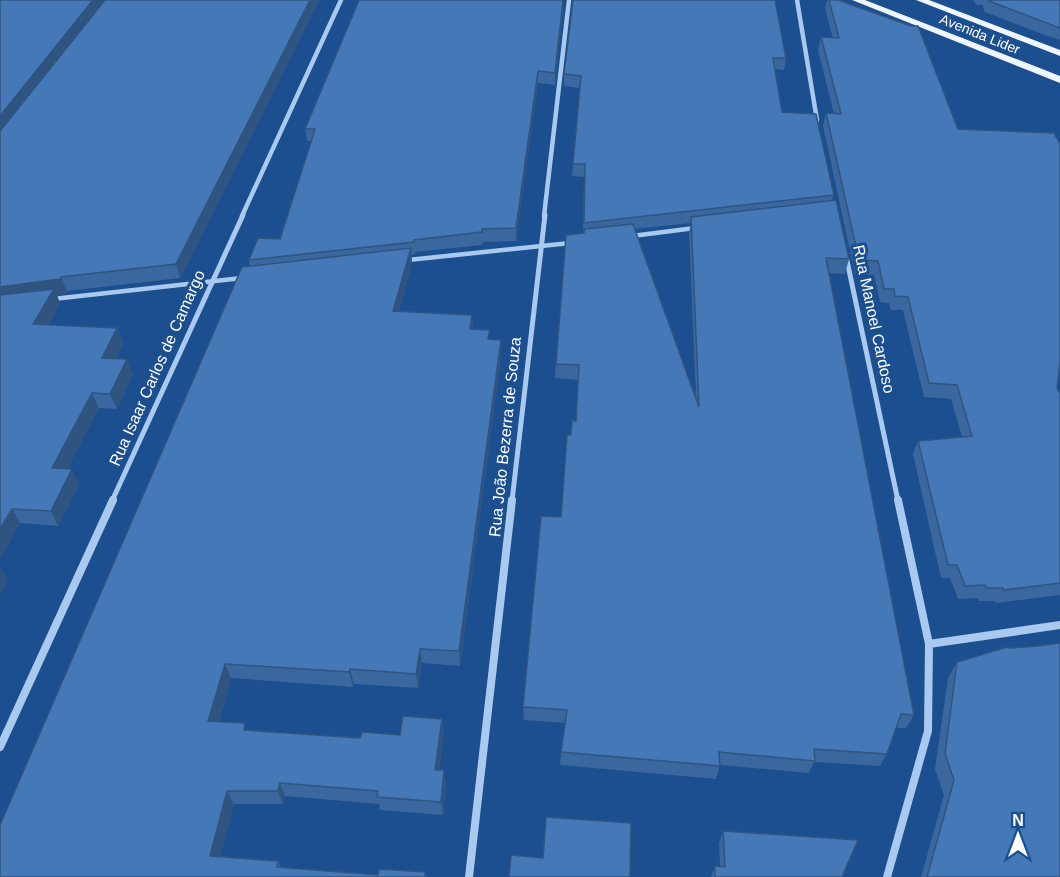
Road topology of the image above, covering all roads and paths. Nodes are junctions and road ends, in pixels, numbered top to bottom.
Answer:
1 (341, 0) edge
2 (569, 0) edge
3 (797, 0) edge
4 (857, 0) edge
5 (921, 0) edge
6 (941, 4) edge
7 (1060, 53) edge
8 (1059, 81) edge
9 (819, 132) edge
10 (697, 228) edge
11 (628, 236) edge
12 (573, 243) edge
13 (844, 245) edge
14 (540, 247) junction
15 (405, 260) edge
16 (245, 278) edge
17 (211, 281) junction
18 (47, 300) edge
19 (1060, 625) edge
20 (929, 644) junction
21 (0, 747) edge
22 (469, 877) edge
23 (887, 877) edge

1 - 17 street, Rua Isaar Carlos de Camargo
2 - 14 street, Rua João Bezerra de Souza
3 - 9 street
4 - 8 main road, Avenida Lider
5 - 6 main road, Avenida Lider
6 - 7 main road, Avenida Lider
10 - 11 lane
12 - 14 lane
13 - 20 street, Rua Manoel Cardoso
14 - 15 lane
14 - 22 street, Rua João Bezerra de Souza
16 - 17 lane
17 - 18 lane
17 - 21 street, Rua Isaar Carlos de Camargo
19 - 20 street
20 - 23 street, Rua Manoel Cardoso

